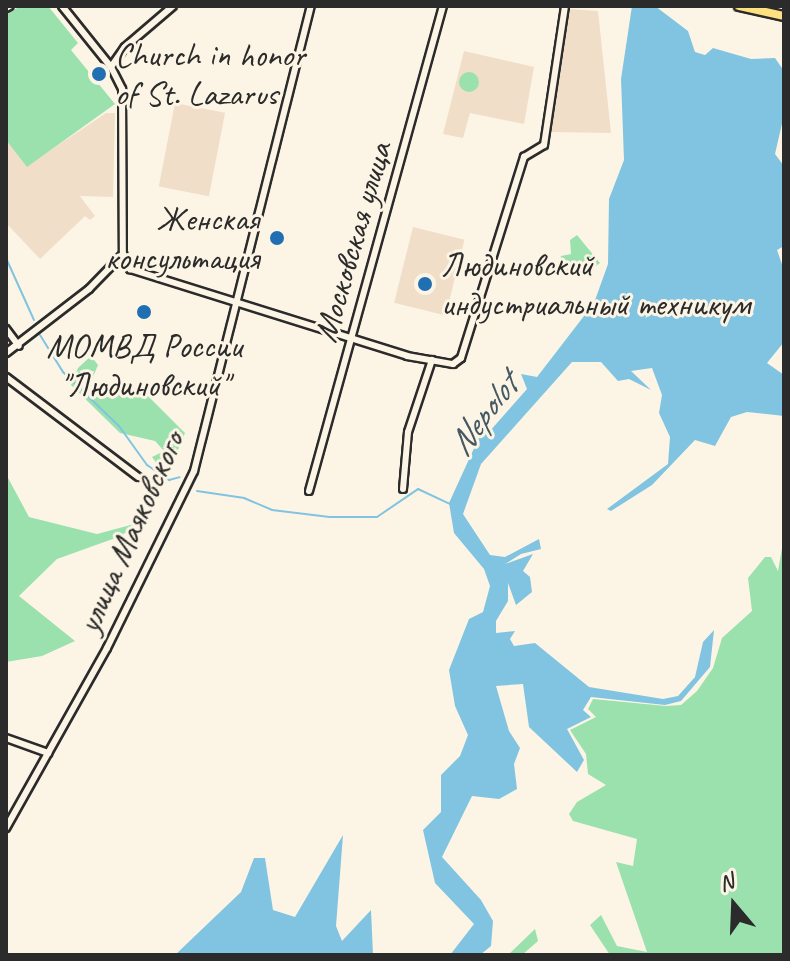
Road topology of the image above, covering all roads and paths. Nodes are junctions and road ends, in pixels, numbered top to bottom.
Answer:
1 (62, 6) edge
2 (173, 6) edge
3 (311, 6) edge
4 (443, 6) edge
5 (565, 6) edge
6 (739, 6) edge
7 (784, 16) edge
8 (111, 67) junction
9 (123, 254) junction
10 (240, 304) junction
11 (6, 329) edge
12 (352, 338) junction
13 (19, 346) junction
14 (6, 353) edge
15 (432, 360) junction
16 (6, 377) edge
17 (138, 477) dead end
18 (403, 489) dead end
19 (309, 491) dead end
20 (6, 738) edge
21 (48, 753) junction
22 (6, 828) edge

1 - 8 street
2 - 8 street
3 - 10 street, улица Маяковского
4 - 12 street, Московская улица
5 - 15 street
6 - 7 main road
8 - 9 street
9 - 10 street
9 - 13 street
10 - 12 street
10 - 21 street, улица Маяковского
11 - 13 street
12 - 15 street
12 - 19 street, Московская улица
13 - 14 street
15 - 18 street
16 - 17 street
20 - 21 street
21 - 22 street, улица Маяковского

